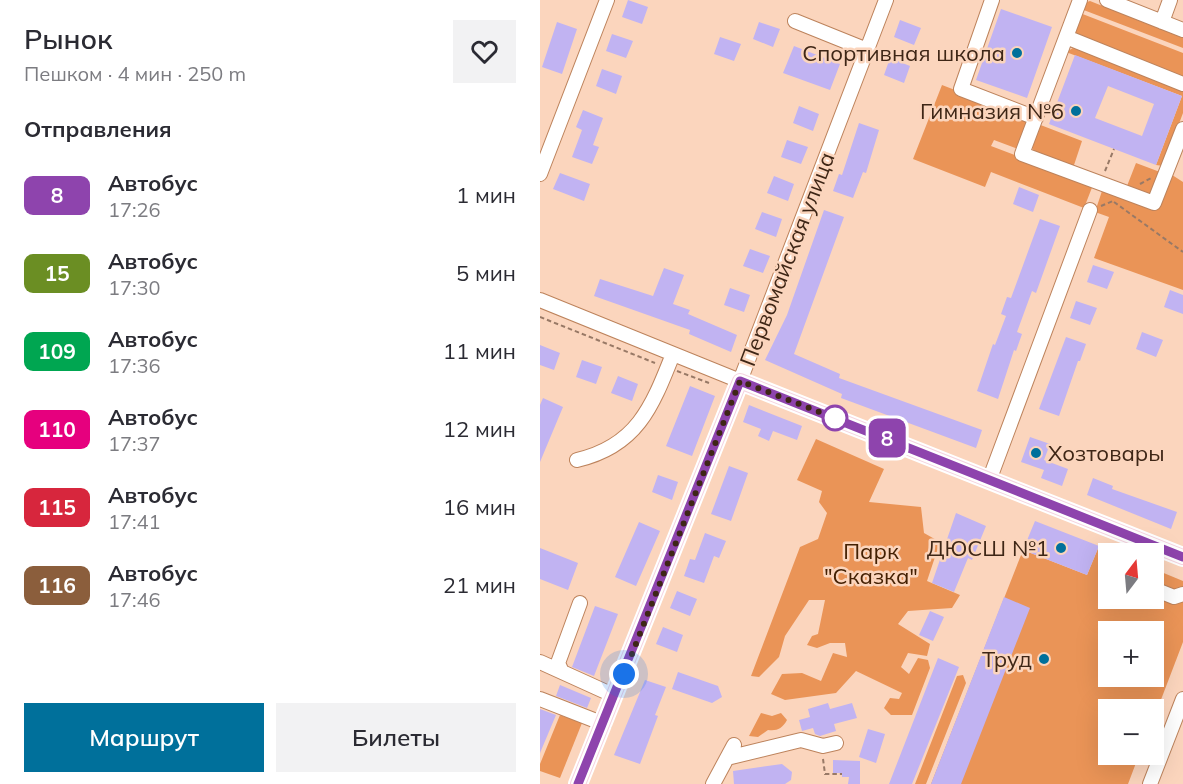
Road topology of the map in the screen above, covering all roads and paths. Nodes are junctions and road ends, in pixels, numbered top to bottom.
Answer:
1 (607, 0) edge
2 (886, 0) edge
3 (992, 0) edge
4 (1080, 0) edge
5 (1107, 0) edge
6 (1170, 0) edge
7 (795, 21) dead end
8 (1162, 22) junction
9 (1183, 30) edge
10 (1066, 38) junction
11 (867, 50) junction
12 (1183, 84) edge
13 (1036, 118) junction
14 (1183, 129) edge
15 (540, 172) edge
16 (1100, 183) junction
17 (1090, 210) dead end
18 (1183, 252) edge
19 (540, 300) edge
20 (540, 317) edge
21 (673, 354) junction
22 (667, 367) junction
23 (740, 381) junction
24 (711, 384) dead end
25 (577, 460) dead end
26 (990, 478) junction
27 (1183, 557) edge
28 (1164, 593) edge
29 (1183, 594) edge
30 (580, 603) dead end
31 (540, 662) edge
32 (562, 672) junction
33 (615, 696) junction
34 (540, 699) edge
35 (1183, 699) edge
36 (604, 724) junction
37 (836, 743) dead end
38 (734, 745) dead end
39 (727, 758) junction
40 (578, 784) edge
41 (713, 784) edge
42 (1150, 784) edge

1 - 15 street
2 - 11 street, Первомайская улица
3 - 13 street
4 - 10 street
5 - 8 street
6 - 8 street
7 - 11 street
8 - 9 street
10 - 12 street
10 - 13 street
11 - 23 street, Первомайская улица
13 - 16 street
14 - 16 street
16 - 18 path
17 - 26 street
19 - 21 street
20 - 22 path
21 - 22 street
21 - 23 street
22 - 24 path
22 - 25 street
23 - 26 main road
23 - 33 main road, Первомайская улица
26 - 27 main road
28 - 29 street
30 - 32 street
31 - 32 street
32 - 33 street
33 - 36 main road, Первомайская улица
34 - 36 street
35 - 42 street
36 - 40 main road, Первомайская улица
37 - 39 street
38 - 39 street
39 - 41 street

